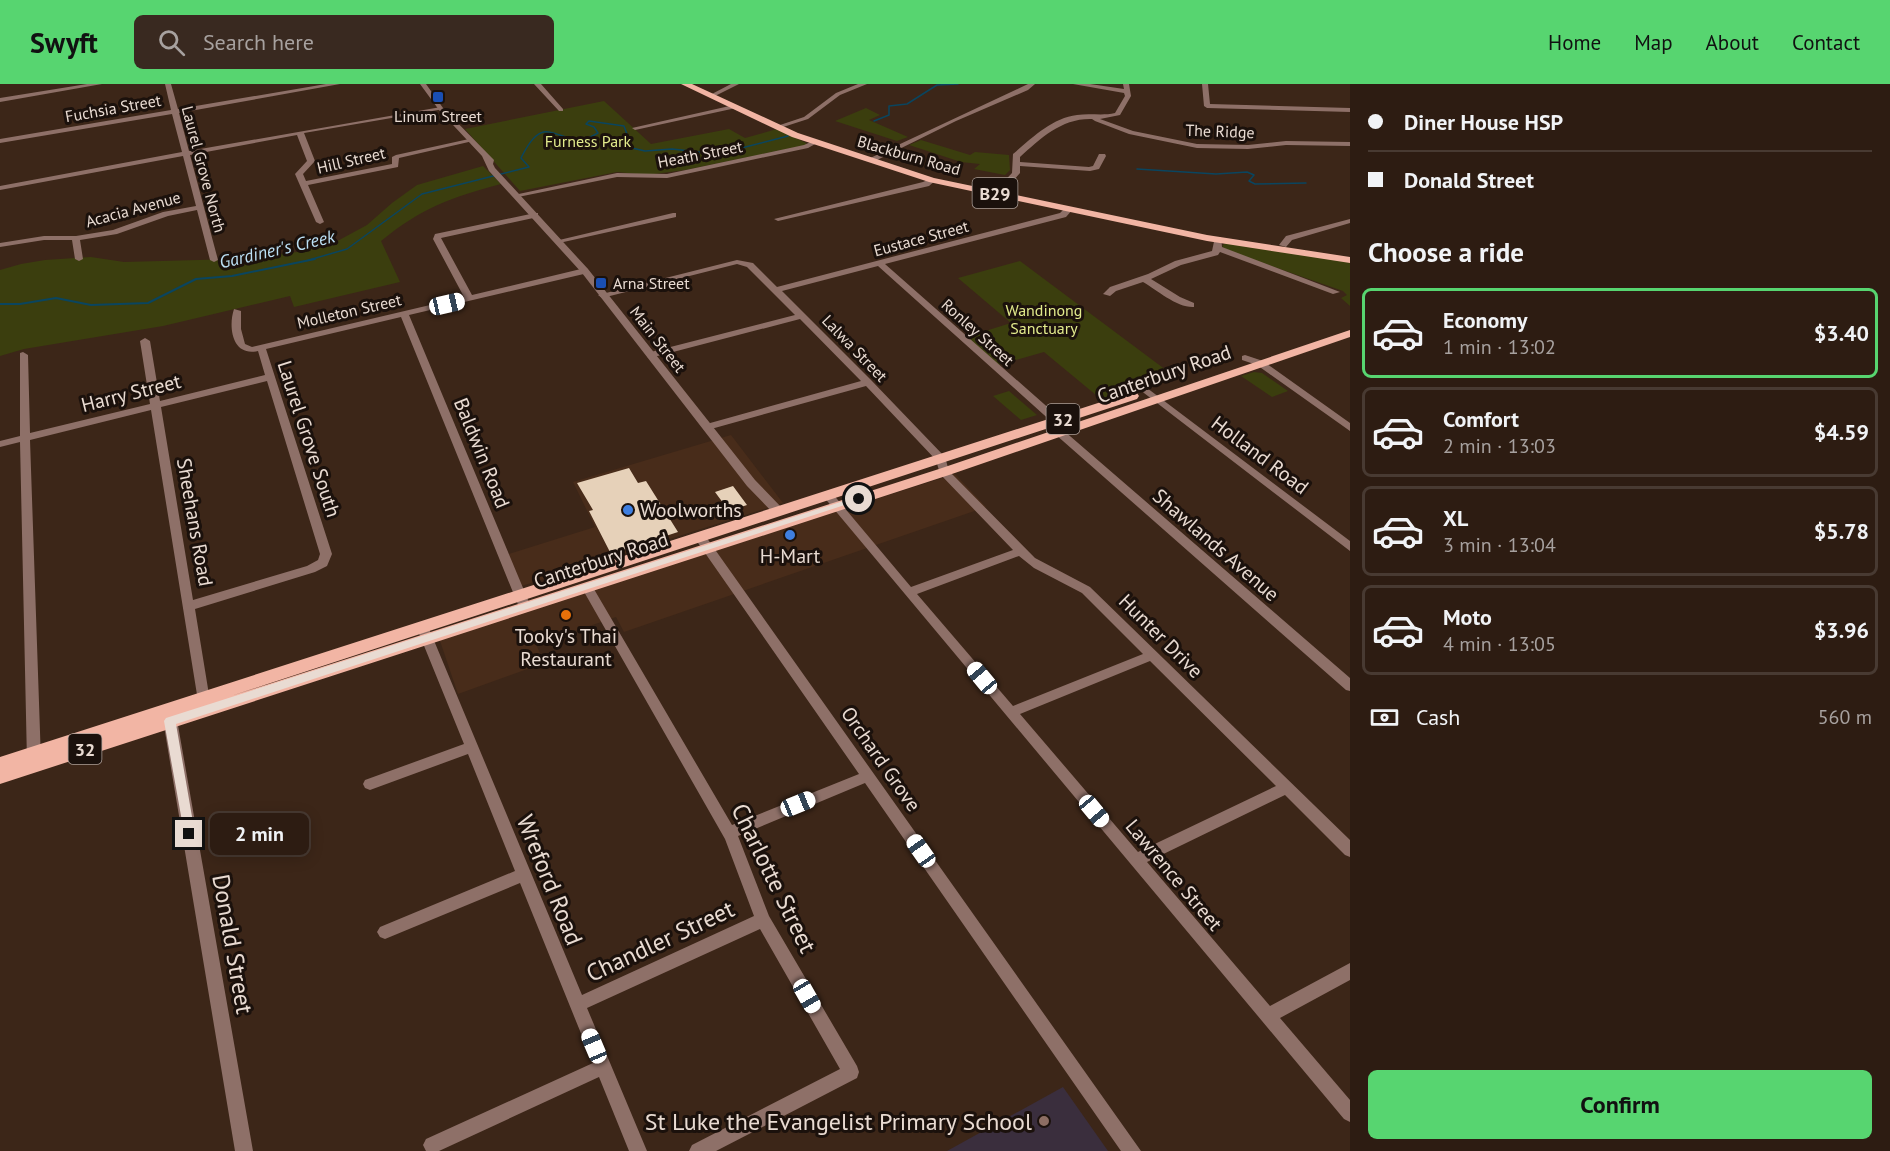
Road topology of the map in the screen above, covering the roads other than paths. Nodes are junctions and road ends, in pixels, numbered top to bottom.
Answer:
1 (99, 84) edge
2 (168, 84) edge
3 (337, 84) edge
4 (423, 84) edge
5 (537, 84) edge
6 (685, 84) edge
7 (736, 84) edge
8 (864, 84) edge
9 (1032, 84) edge
10 (1076, 84) edge
11 (1205, 84) edge
12 (1091, 85) edge
13 (1126, 88) edge
14 (711, 96) junction
15 (0, 100) edge
16 (734, 107) junction
17 (441, 109) junction
18 (561, 110) dead end
19 (1350, 110) edge
20 (175, 111) junction
21 (1094, 117) junction
22 (777, 127) junction
23 (635, 128) dead end
24 (300, 132) junction
25 (0, 141) edge
26 (469, 141) junction
27 (815, 142) junction
28 (1350, 144) edge
29 (187, 154) junction
30 (1102, 156) dead end
31 (870, 160) junction
32 (1016, 164) junction
33 (932, 180) junction
34 (304, 184) junction
35 (0, 188) edge
36 (516, 193) junction
37 (997, 194) junction
38 (201, 207) junction
39 (1069, 209) junction
40 (536, 215) junction
41 (673, 215) dead end
42 (778, 219) dead end
43 (1350, 221) edge
44 (320, 222) dead end
45 (76, 238) junction
46 (1236, 238) junction
47 (559, 240) junction
48 (1218, 241) junction
49 (0, 245) edge
50 (1257, 245) junction
51 (1284, 247) junction
52 (1350, 255) edge
53 (79, 259) dead end
54 (214, 260) dead end
55 (1350, 260) edge
56 (880, 264) junction
57 (585, 271) junction
58 (1145, 279) junction
59 (777, 290) junction
60 (1336, 292) dead end
61 (1107, 294) dead end
62 (602, 295) junction
63 (469, 298) junction
64 (1191, 305) dead end
65 (237, 311) dead end
66 (404, 314) junction
67 (802, 316) junction
68 (1350, 322) edge
69 (1348, 336) edge
70 (145, 341) dead end
71 (261, 347) junction
72 (23, 355) dead end
73 (650, 356) junction
74 (1252, 362) junction
75 (270, 377) junction
76 (868, 382) junction
77 (1152, 394) junction
78 (156, 405) junction
79 (707, 427) junction
80 (1061, 428) junction
81 (1350, 428) edge
82 (26, 438) junction
83 (0, 444) edge
84 (943, 466) junction
85 (832, 501) junction
86 (777, 516) junction
87 (704, 542) junction
88 (1350, 547) edge
89 (1021, 550) junction
90 (587, 587) junction
91 (909, 592) junction
92 (522, 601) junction
93 (190, 606) junction
94 (424, 632) junction
95 (1152, 655) junction
96 (1350, 686) edge
97 (205, 704) junction
98 (1011, 712) junction
99 (169, 715) junction
100 (471, 747) junction
101 (34, 760) junction
102 (0, 764) edge
103 (868, 776) junction
104 (0, 777) edge
105 (370, 784) dead end
106 (1287, 788) junction
107 (729, 833) junction
108 (1350, 850) edge
109 (1136, 860) junction
110 (524, 875) junction
111 (763, 920) junction
112 (385, 932) dead end
113 (1350, 970) edge
114 (577, 1005) junction
115 (1268, 1016) junction
116 (603, 1067) junction
117 (1350, 1113) edge
118 (432, 1145) dead end
119 (244, 1151) edge
120 (638, 1151) edge
121 (698, 1151) edge
122 (1132, 1151) edge

1 - 15 street
2 - 20 street, Laurel Grove North
3 - 20 street, Fuchsia Street
4 - 17 street, Main Street
5 - 18 street
6 - 14 main road, Blackburn Road / B29
7 - 14 street
8 - 22 street
9 - 31 street
10 - 12 street
11 - 19 street
12 - 13 street
13 - 21 street
14 - 16 main road, Blackburn Road / B29
16 - 22 main road, Blackburn Road / B29
16 - 23 street
17 - 24 street
17 - 26 street, Main Street
20 - 25 street, Fuchsia Street
20 - 29 street, Laurel Grove North
21 - 28 street, The Ridge
21 - 32 street
22 - 27 main road, Blackburn Road / B29
24 - 29 street
24 - 34 street
26 - 34 street, Hill Street
26 - 36 street, Main Street
27 - 31 main road, Blackburn Road / B29
27 - 36 street, Heath Street
29 - 35 street
29 - 38 street, Laurel Grove North
30 - 32 street
31 - 33 main road, Blackburn Road / B29
32 - 37 street
33 - 37 main road, Blackburn Road / B29
33 - 42 street
34 - 44 street
36 - 40 street, Main Street
37 - 39 main road, Blackburn Road / B29
38 - 45 street, Acacia Avenue
38 - 54 street, Laurel Grove North
39 - 48 main road, Blackburn Road / B29
39 - 56 street, Eustace Street
40 - 47 street, Main Street
40 - 63 street
41 - 47 street
43 - 51 street
45 - 49 street, Acacia Avenue
45 - 53 street
46 - 48 main road, Blackburn Road / B29
46 - 50 main road
46 - 51 main road, Blackburn Road / B29
47 - 57 street, Main Street
48 - 50 main road, Blackburn Road / B29
48 - 58 street
48 - 60 street
50 - 51 main road, Blackburn Road / B29
51 - 52 main road, Blackburn Road / B29
51 - 55 main road, Blackburn Road / B29
56 - 59 street, Eustace Street
56 - 80 street, Ronley Street
57 - 62 street, Main Street
57 - 63 street, Molleton Street
58 - 61 street
58 - 64 street
59 - 62 street, Lalwa Street
59 - 67 street, Lalwa Street
62 - 73 street, Main Street
63 - 66 street, Molleton Street
65 - 71 street, Laurel Grove South
66 - 71 street, Molleton Street
66 - 92 street, Baldwin Road
67 - 73 street
67 - 76 street, Lalwa Street
68 - 74 main road, Canterbury Road / 32
69 - 74 main road, Canterbury Road / 32
70 - 78 street, Sheehans Road
71 - 75 street, Laurel Grove South
72 - 82 street
73 - 79 street, Main Street
74 - 77 main road, Canterbury Road / 32
74 - 81 street
75 - 78 street, Harry Street
75 - 93 street, Laurel Grove South
76 - 79 street
76 - 84 street, Lalwa Street
77 - 80 main road, Canterbury Road / 32
77 - 88 street, Holland Road
78 - 82 street, Harry Street
78 - 93 street, Sheehans Road
79 - 86 street, Main Street
80 - 84 main road, Canterbury Road / 32
80 - 96 street, Shawlands Avenue
82 - 83 street, Harry Street
82 - 101 street
84 - 85 main road, Canterbury Road / 32
84 - 89 street, Hunter Drive
85 - 86 main road, Canterbury Road / 32
85 - 91 street, Lawrence Street
86 - 87 main road, Canterbury Road / 32
87 - 90 main road, Canterbury Road / 32
87 - 92 main road, Canterbury Road / 32
87 - 103 street, Orchard Grove
89 - 91 street
89 - 95 street, Hunter Drive
90 - 92 main road, Canterbury Road / 32
90 - 107 street, Charlotte Street
91 - 98 street, Lawrence Street
92 - 94 main road, Canterbury Road / 32
93 - 97 street, Sheehans Road
94 - 97 main road, Canterbury Road / 32
94 - 100 street, Wreford Road
95 - 98 street
95 - 106 street, Hunter Drive
97 - 99 main road, Canterbury Road / 32
98 - 109 street, Lawrence Street
99 - 101 main road, Canterbury Road / 32
99 - 119 street, Donald Street
100 - 105 street
100 - 110 street, Wreford Road
101 - 102 main road, Canterbury Road / 32
101 - 104 main road, Canterbury Road / 32
103 - 107 street
103 - 122 street, Orchard Grove
106 - 108 street, Hunter Drive
106 - 109 street
107 - 111 street, Charlotte Street
109 - 115 street, Lawrence Street
110 - 112 street
110 - 114 street, Wreford Road
111 - 114 street, Chandler Street
111 - 121 street, Charlotte Street
113 - 115 street
114 - 116 street, Wreford Road
115 - 117 street, Lawrence Street
116 - 118 street
116 - 120 street, Wreford Road

